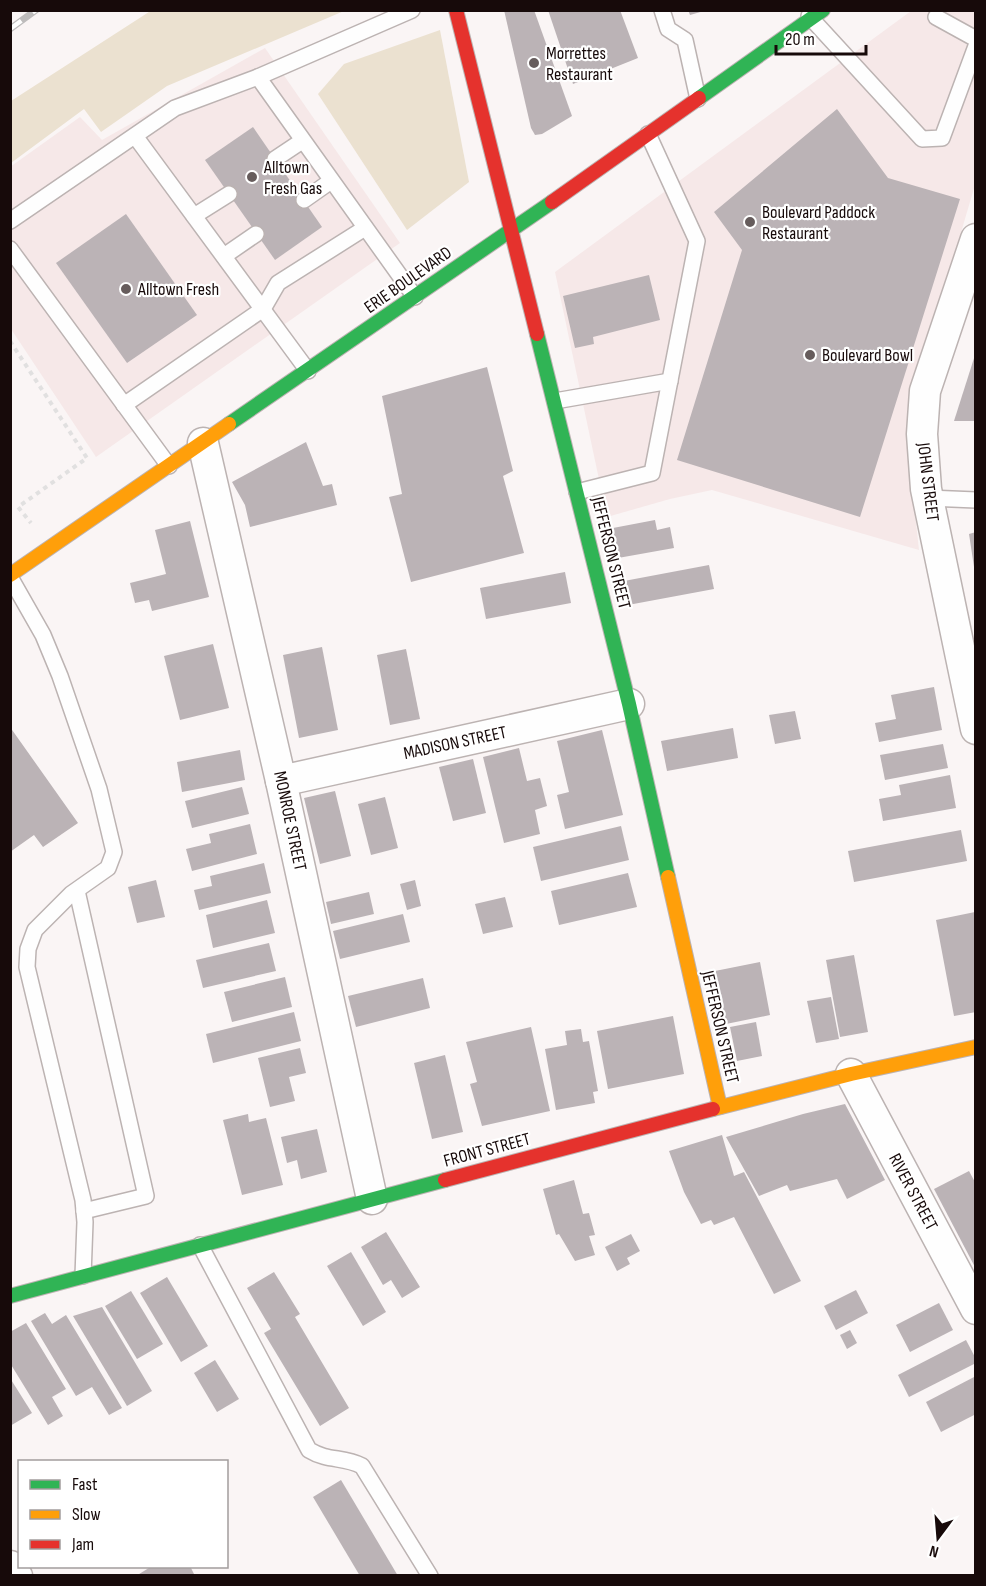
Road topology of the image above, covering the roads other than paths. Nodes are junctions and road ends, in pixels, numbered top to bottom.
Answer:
1 (412, 10) edge
2 (456, 10) edge
3 (662, 10) edge
4 (814, 14) edge
5 (936, 17) dead end
6 (975, 39) edge
7 (975, 46) edge
8 (258, 77) junction
9 (698, 99) junction
10 (648, 134) junction
11 (135, 136) junction
12 (302, 141) junction
13 (275, 159) dead end
14 (331, 181) junction
15 (229, 194) dead end
16 (304, 200) dead end
17 (194, 216) junction
18 (10, 221) edge
19 (365, 228) junction
20 (512, 230) junction
21 (256, 234) dead end
22 (975, 239) edge
23 (10, 249) edge
24 (224, 256) junction
25 (415, 297) junction
26 (263, 309) junction
27 (308, 371) junction
28 (670, 381) junction
29 (555, 402) junction
30 (124, 405) junction
31 (203, 443) junction
32 (169, 466) junction
33 (577, 492) junction
34 (928, 498) junction
35 (975, 500) edge
36 (10, 576) edge
37 (629, 704) junction
38 (975, 729) edge
39 (281, 781) junction
40 (77, 891) junction
41 (975, 1047) edge
42 (851, 1074) junction
43 (720, 1107) junction
44 (372, 1199) junction
45 (84, 1210) junction
46 (200, 1245) junction
47 (83, 1276) junction
48 (10, 1296) edge
49 (975, 1309) edge
50 (10, 1566) edge
51 (17, 1575) edge
52 (430, 1575) edge

1 - 8 lane
2 - 20 main road, JEFFERSON STREET
3 - 9 lane
4 - 7 lane
4 - 9 main road, ERIE BOULEVARD
5 - 6 lane
8 - 11 lane
8 - 12 lane
9 - 10 main road, ERIE BOULEVARD
10 - 20 main road, ERIE BOULEVARD
10 - 28 lane
11 - 17 lane
11 - 18 lane
12 - 13 lane
12 - 14 lane
14 - 16 lane
14 - 19 lane
15 - 17 lane
17 - 24 lane
19 - 25 lane
19 - 26 lane
20 - 25 main road, ERIE BOULEVARD
20 - 29 main road, JEFFERSON STREET
21 - 24 lane
22 - 34 street, JOHN STREET
23 - 30 lane
24 - 26 lane
25 - 27 main road, ERIE BOULEVARD
26 - 27 lane
26 - 30 lane
27 - 31 main road, ERIE BOULEVARD
28 - 29 lane
28 - 33 lane
29 - 33 main road, JEFFERSON STREET
30 - 32 lane
31 - 32 main road, ERIE BOULEVARD
31 - 39 street, MONROE STREET
32 - 36 main road, ERIE BOULEVARD
33 - 37 main road, JEFFERSON STREET
34 - 35 lane
34 - 38 street, JOHN STREET
36 - 40 lane
37 - 39 street, MADISON STREET
37 - 43 main road, JEFFERSON STREET
39 - 44 street, MONROE STREET
40 - 45 lane
40 - 45 lane
41 - 42 main road, FRONT STREET
42 - 43 main road, FRONT STREET
42 - 49 street, RIVER STREET
43 - 44 main road, FRONT STREET
44 - 46 main road, FRONT STREET
45 - 47 lane
46 - 47 main road, FRONT STREET
46 - 52 lane
47 - 48 main road, FRONT STREET
50 - 51 street

